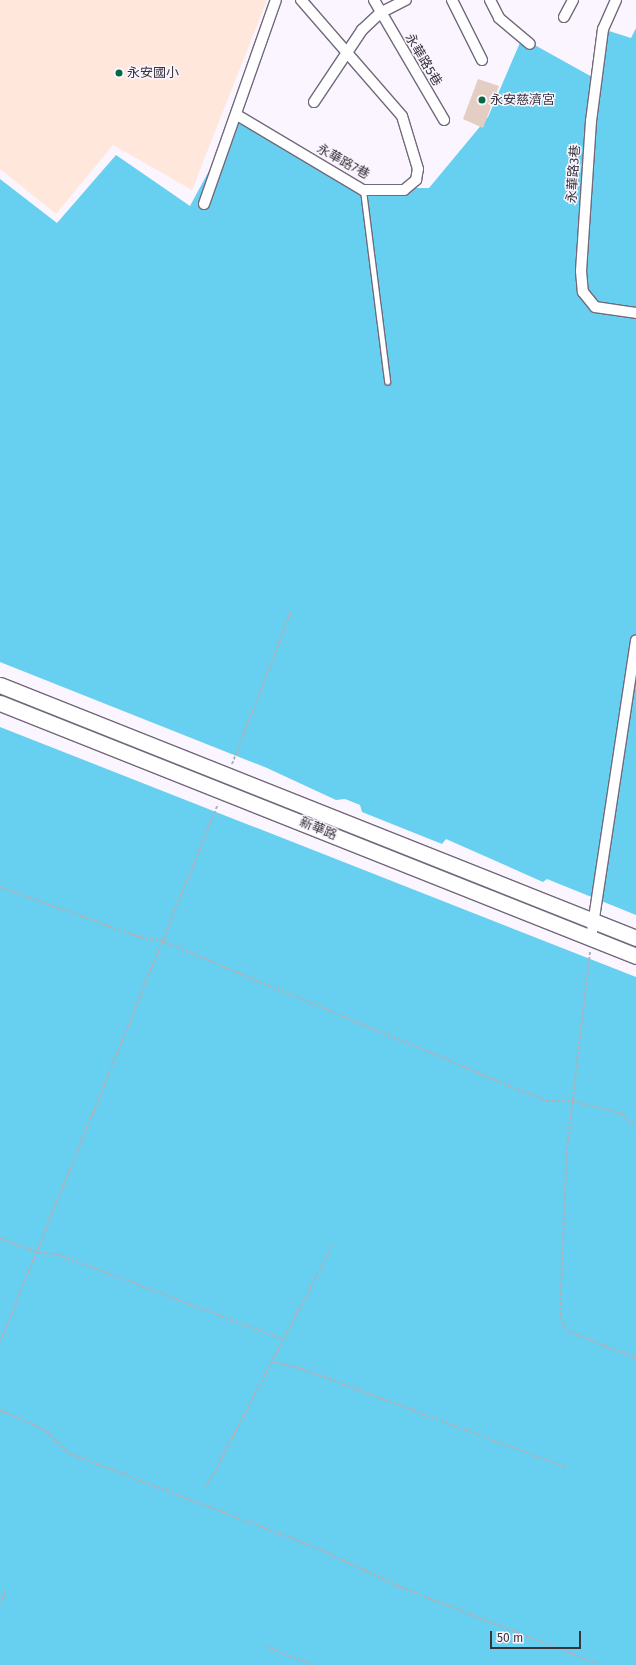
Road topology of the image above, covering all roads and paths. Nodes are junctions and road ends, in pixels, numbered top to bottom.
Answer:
1 (276, 0) edge
2 (302, 0) edge
3 (374, 0) edge
4 (406, 0) edge
5 (452, 0) edge
6 (490, 0) edge
7 (573, 0) edge
8 (616, 0) edge
9 (380, 12) junction
10 (564, 17) dead end
11 (530, 44) dead end
12 (347, 50) junction
13 (482, 60) dead end
14 (314, 102) dead end
15 (237, 115) junction
16 (444, 120) dead end
17 (363, 190) junction
18 (204, 204) dead end
19 (636, 313) edge
20 (387, 381) dead end
21 (292, 608) dead end
22 (636, 640) edge
23 (0, 685) edge
24 (0, 703) edge
25 (228, 776) junction
26 (222, 791) junction
27 (0, 887) edge
28 (596, 921) junction
29 (592, 938) junction
30 (636, 938) edge
31 (162, 940) junction
32 (636, 956) edge
33 (572, 1101) junction
34 (636, 1127) edge
35 (0, 1238) edge
36 (332, 1246) dead end
37 (38, 1253) junction
38 (282, 1339) junction
39 (0, 1342) edge
40 (636, 1358) edge
41 (274, 1362) junction
42 (0, 1410) edge
43 (565, 1467) dead end
44 (206, 1488) dead end
45 (5, 1592) dead end
46 (0, 1604) edge
47 (265, 1646) dead end
48 (313, 1665) edge
49 (600, 1665) edge

1 - 15 street
2 - 12 street, 永華路7巷
3 - 9 street, 永華路5巷
4 - 9 street
5 - 13 street
6 - 11 street
7 - 10 street
8 - 19 street, 永華路3巷
9 - 12 street
9 - 16 street, 永華路5巷
12 - 14 street
12 - 17 street, 永華路7巷
15 - 17 street, 永華路7巷
15 - 18 street
17 - 20 lane
21 - 25 path
22 - 28 street
23 - 25 street, 新華路
24 - 26 street, 新華路
25 - 28 street, 新華路
26 - 29 street, 新華路
26 - 31 path
27 - 31 path
28 - 29 street
28 - 30 street, 新華路
29 - 32 street, 新華路
29 - 33 path
31 - 33 path
31 - 37 path
33 - 34 path
33 - 40 path
35 - 37 path
36 - 38 path
37 - 38 path
37 - 39 path
38 - 41 path
41 - 43 path
41 - 44 path
42 - 49 path
45 - 46 path
47 - 48 path

